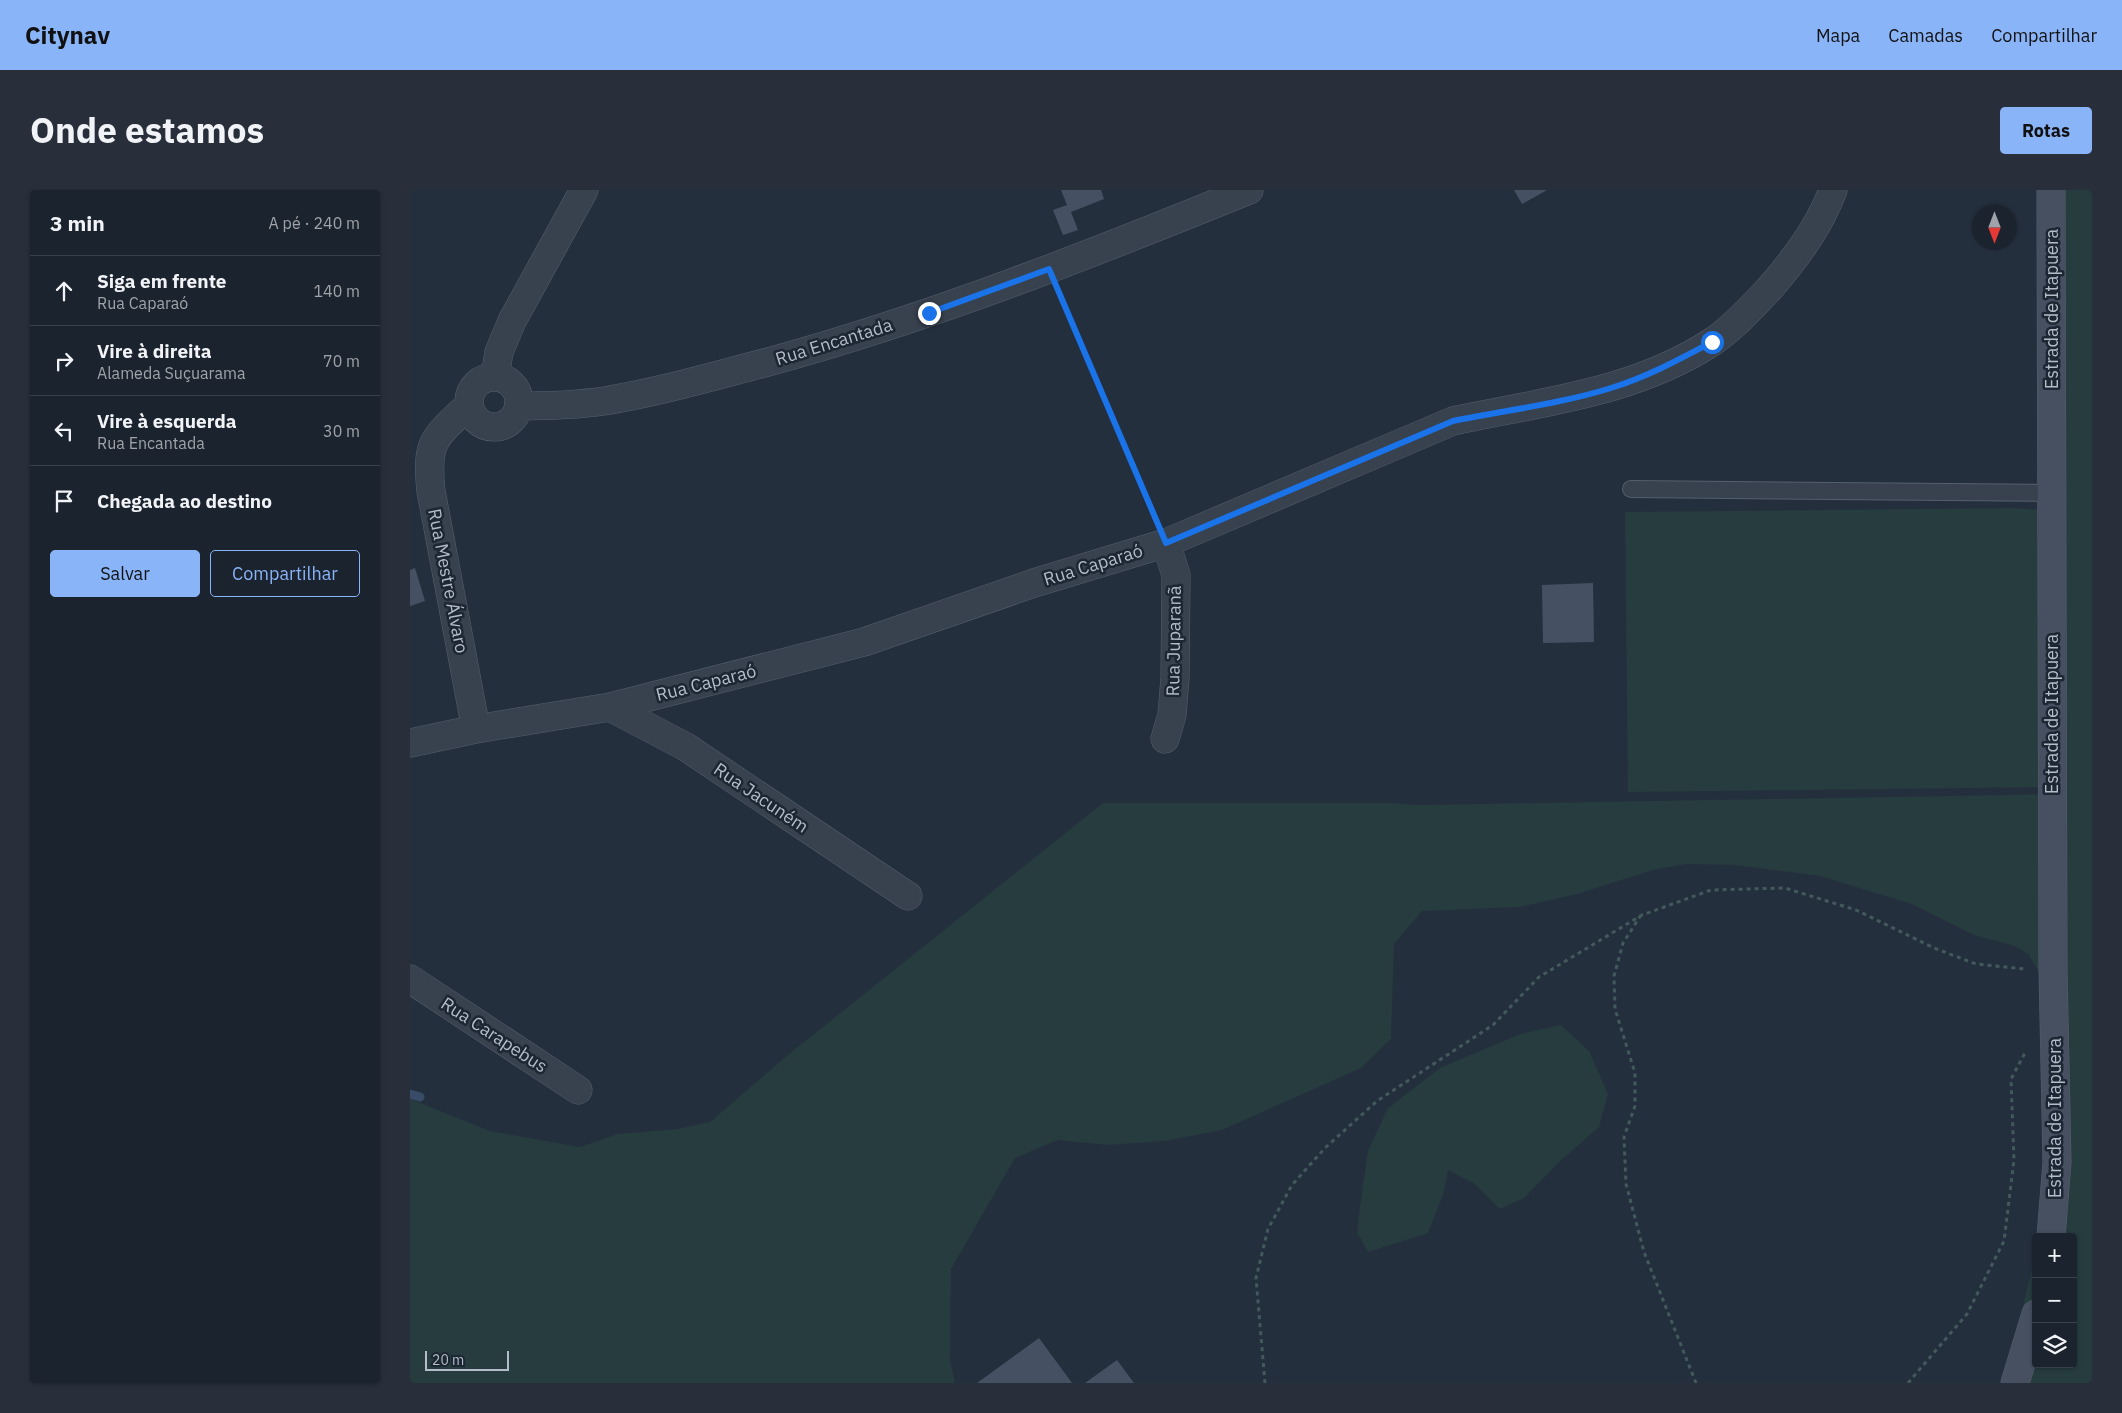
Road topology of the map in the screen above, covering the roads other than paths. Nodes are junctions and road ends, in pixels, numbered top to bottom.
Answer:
1 (584, 190) edge
2 (1249, 190) edge
3 (1833, 190) edge
4 (2052, 190) edge
5 (495, 376) junction
6 (468, 406) junction
7 (520, 406) junction
8 (487, 427) junction
9 (438, 433) junction
10 (1631, 489) dead end
11 (2052, 493) junction
12 (1166, 543) junction
13 (610, 707) junction
14 (476, 729) junction
15 (1165, 739) dead end
16 (410, 743) edge
17 (908, 896) dead end
18 (410, 980) edge
19 (578, 1090) dead end
20 (2052, 1233) edge
21 (2033, 1323) edge
22 (2015, 1383) edge

1 - 5 street
2 - 7 street, Rua Encantada
3 - 12 street, Rua Caparaó
4 - 11 street, Estrada de Itapuera
5 - 6 street
5 - 7 street
6 - 8 street
6 - 9 street, Rua Mestre Álvaro
7 - 8 street
8 - 9 street
9 - 14 street, Rua Mestre Álvaro
10 - 11 lane
11 - 20 street, Estrada de Itapuera
12 - 13 street, Rua Caparaó
12 - 15 street, Rua Juparanã
13 - 14 street, Rua Caparaó
13 - 17 street, Rua Jacuném
14 - 16 street, Rua Caparaó
18 - 19 street, Rua Carapebus
21 - 22 street

